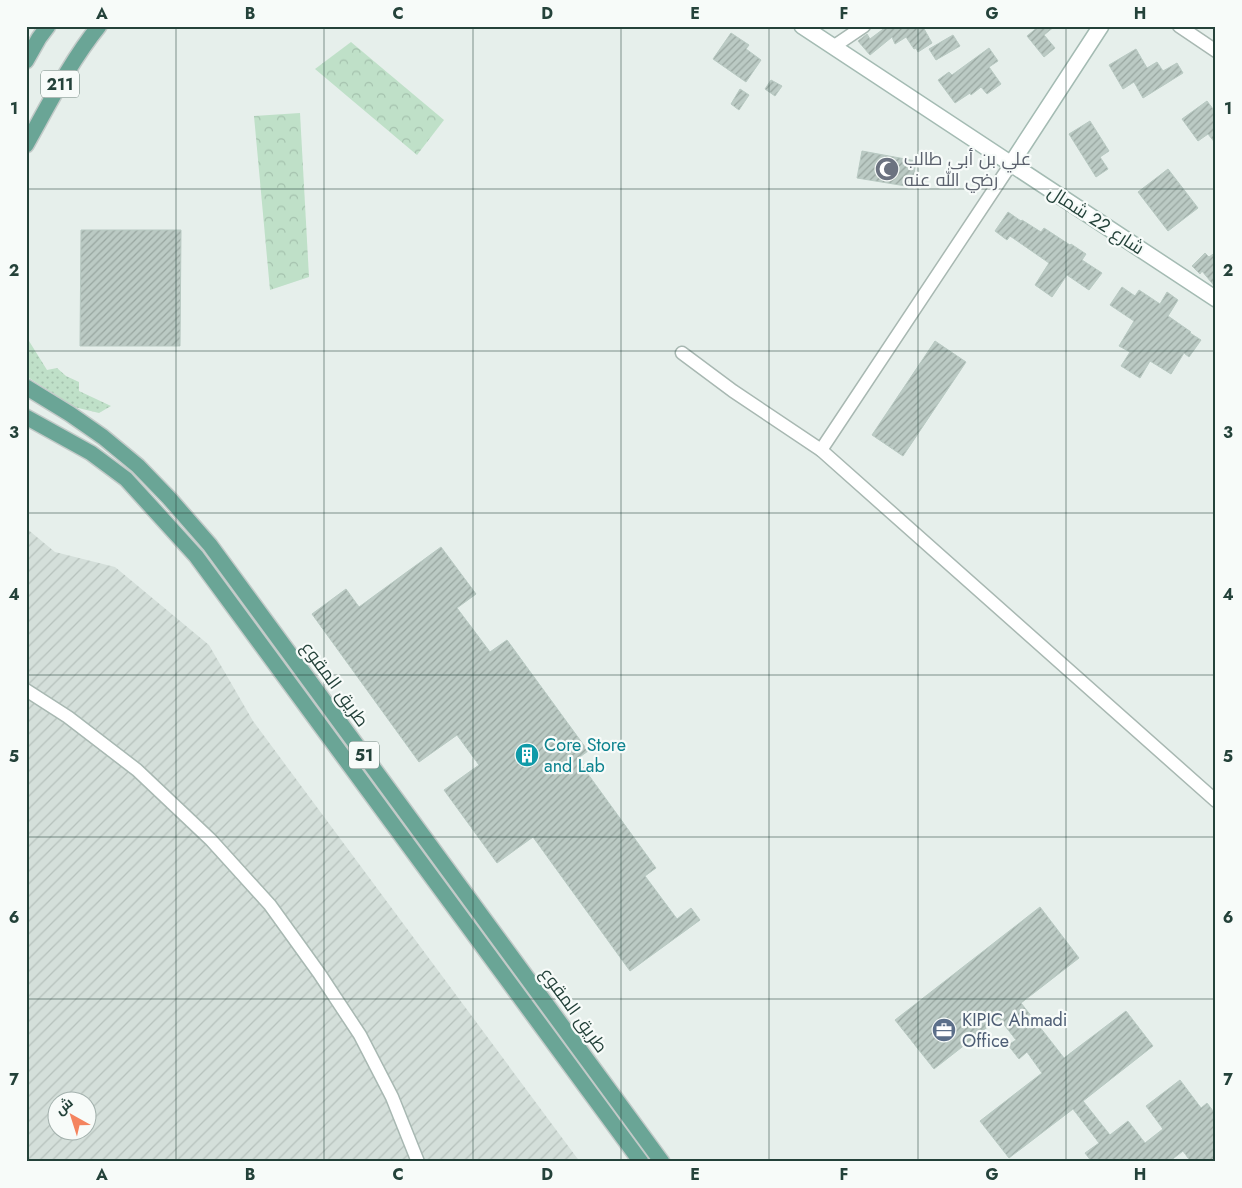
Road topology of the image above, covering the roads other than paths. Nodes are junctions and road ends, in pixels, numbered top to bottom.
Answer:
1 (48, 26) edge
2 (99, 26) edge
3 (802, 26) edge
4 (864, 26) edge
5 (1101, 26) edge
6 (1179, 26) edge
7 (833, 47) junction
8 (1216, 51) edge
9 (26, 61) edge
10 (26, 145) edge
11 (1011, 164) junction
12 (1216, 298) edge
13 (682, 353) dead end
14 (26, 387) edge
15 (26, 418) edge
16 (821, 450) junction
17 (26, 690) edge
18 (1216, 801) edge
19 (418, 1162) edge
20 (641, 1162) edge
21 (662, 1162) edge

1 - 9 main road, 211
2 - 10 main road, 211
3 - 7 street, شارع 22 شمال
4 - 7 street
5 - 11 street
6 - 8 street
7 - 11 street, شارع 22 شمال
11 - 12 street, شارع 22 شمال
11 - 16 street
13 - 16 street
14 - 21 main road, طريق المقوع / 51
15 - 20 main road, طريق المقوع / 51
16 - 18 street
17 - 19 street

